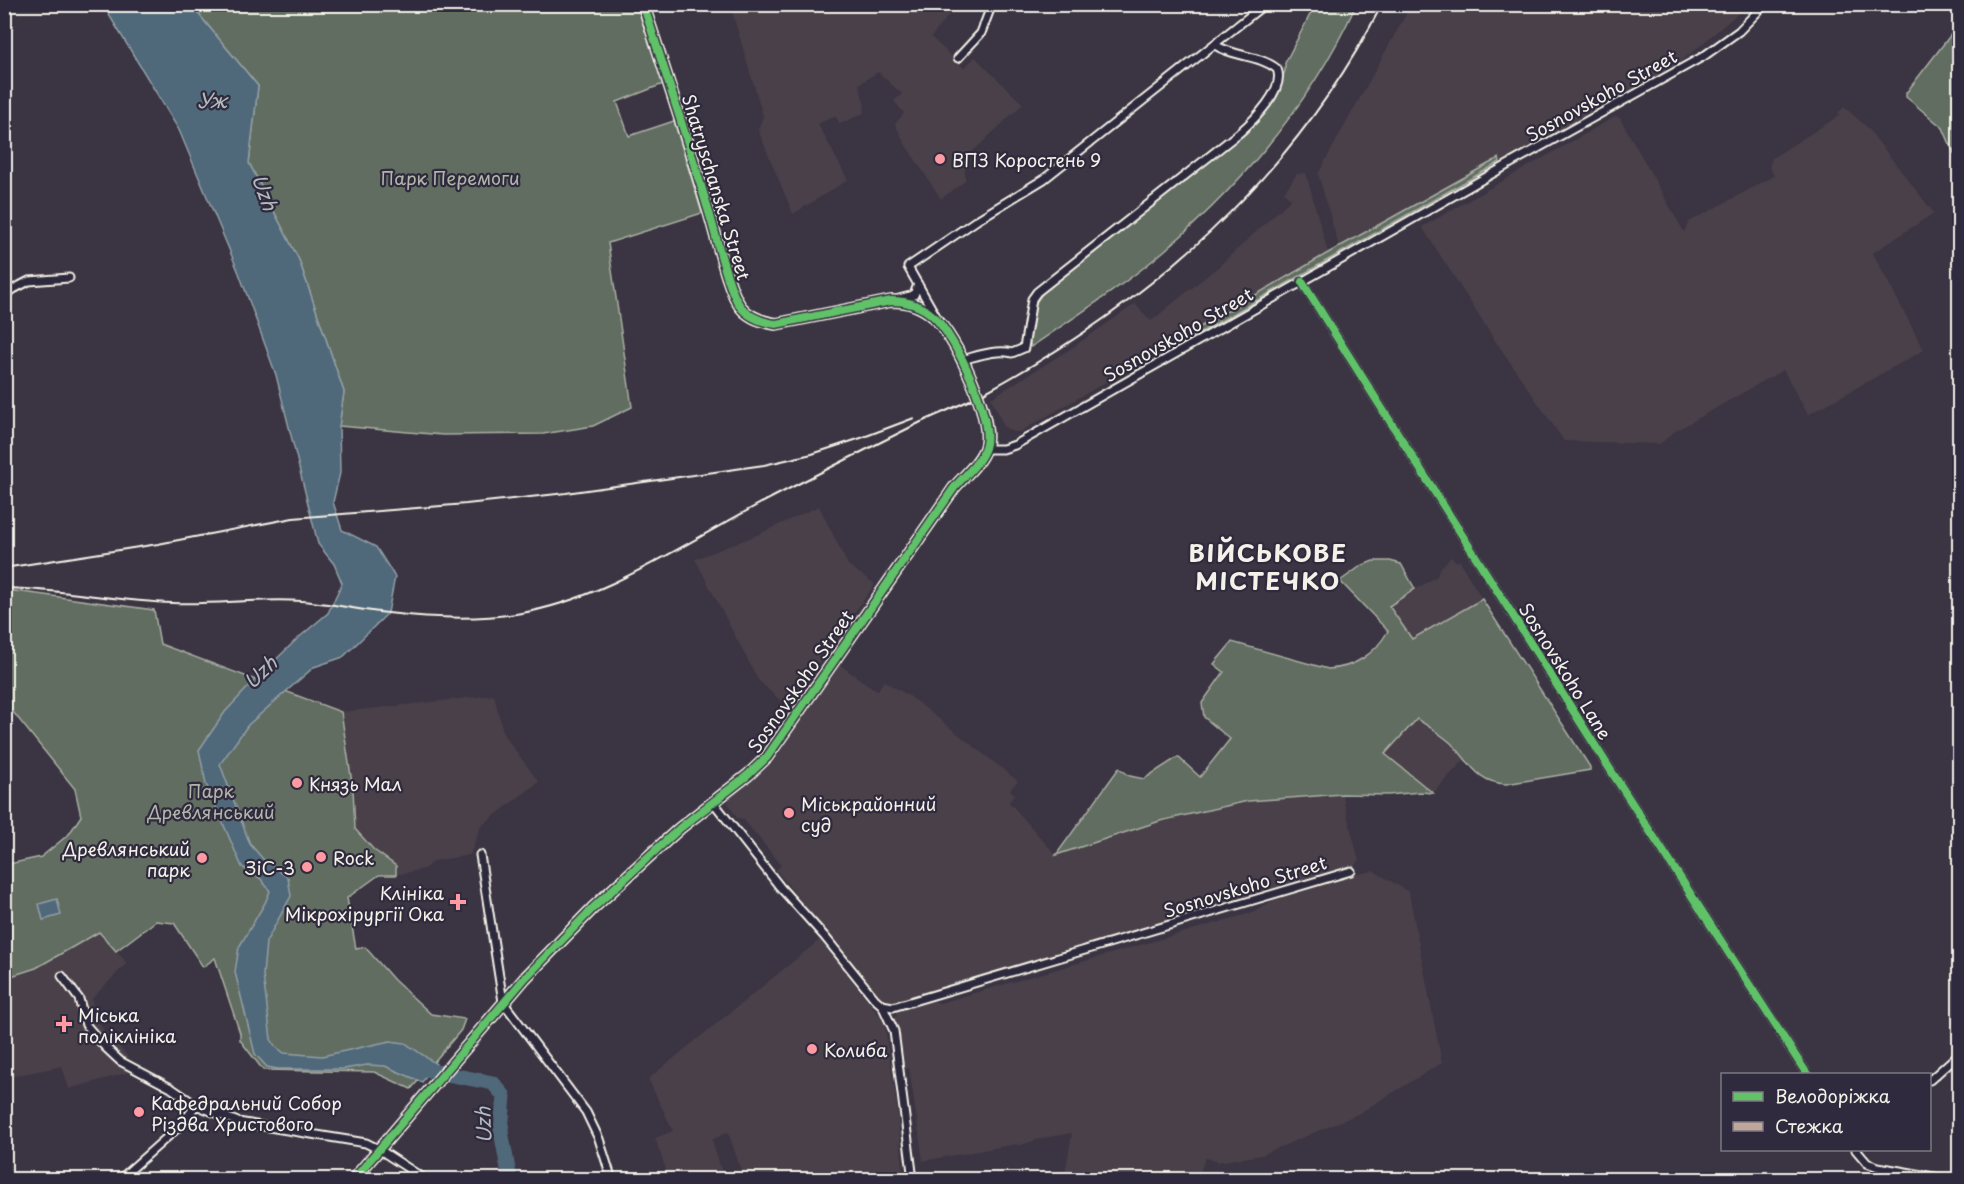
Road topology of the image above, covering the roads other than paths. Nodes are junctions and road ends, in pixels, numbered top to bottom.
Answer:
1 (643, 4) edge
2 (992, 4) edge
3 (1265, 4) edge
4 (1765, 4) edge
5 (1939, 4) edge
6 (1945, 4) edge
7 (1215, 45) junction
8 (958, 58) dead end
9 (69, 278) dead end
10 (1302, 282) junction
11 (918, 284) junction
12 (4, 294) edge
13 (891, 301) junction
14 (940, 323) junction
15 (961, 360) junction
16 (985, 449) junction
17 (714, 803) junction
18 (480, 855) dead end
19 (1351, 871) dead end
20 (62, 976) dead end
21 (503, 1002) junction
22 (882, 1005) junction
23 (1959, 1053) edge
24 (1806, 1073) edge
25 (1931, 1078) edge
26 (196, 1105) junction
27 (380, 1150) junction
28 (1858, 1151) edge
29 (119, 1179) edge
30 (354, 1179) edge
31 (426, 1179) edge
32 (612, 1179) edge
33 (913, 1179) edge
34 (1950, 1179) edge

1 - 13 street, Shatryschanska Street
2 - 8 street
3 - 7 street
4 - 10 street, Sosnovskoho Street
5 - 6 street
7 - 11 street
7 - 15 street
9 - 12 street
10 - 16 street, Sosnovskoho Street
10 - 24 street, Sosnovskoho Lane
11 - 13 street
11 - 14 street
13 - 14 street, Shatryschanska Street
14 - 15 street, Shatryschanska Street
15 - 16 street, Shatryschanska Street
16 - 17 street, Sosnovskoho Street
17 - 21 street, Sosnovskoho Street
17 - 22 street
18 - 21 street
19 - 22 street, Sosnovskoho Street
20 - 26 street
21 - 27 street, Sosnovskoho Street
21 - 32 street
22 - 33 street
23 - 25 street
26 - 27 street
26 - 29 street
27 - 30 street
27 - 31 street
28 - 34 street

